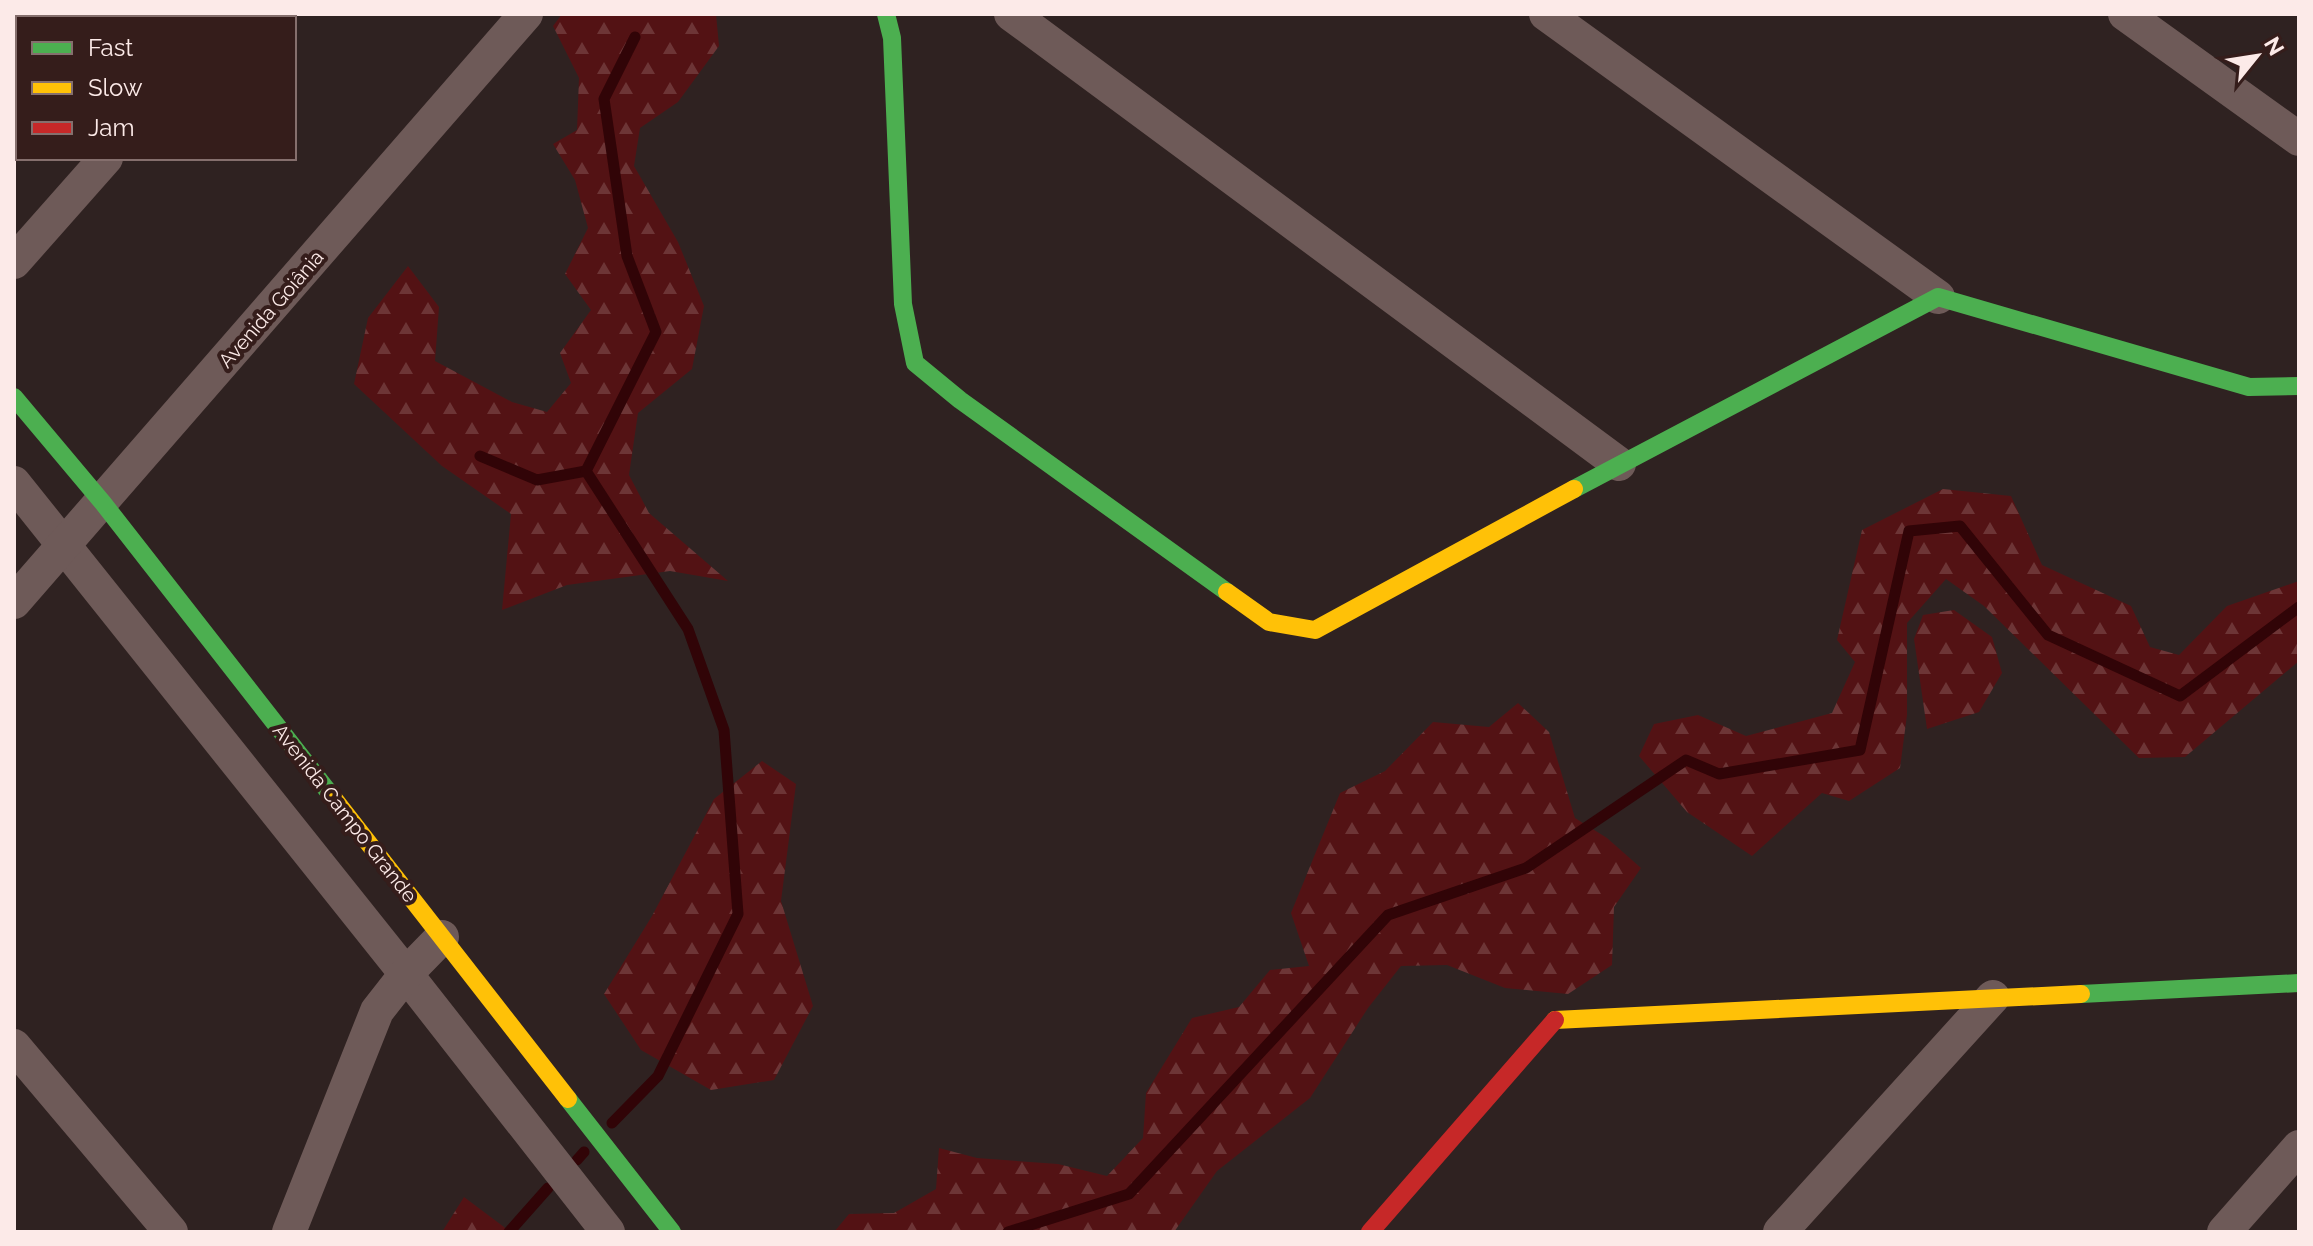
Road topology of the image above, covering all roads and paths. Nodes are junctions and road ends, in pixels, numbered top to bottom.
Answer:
1 (526, 14) edge
2 (886, 14) edge
3 (1546, 14) edge
4 (2125, 14) edge
5 (1022, 17) edge
6 (2299, 139) edge
7 (104, 160) edge
8 (14, 262) edge
9 (1938, 297) junction
10 (2299, 386) edge
11 (14, 397) edge
12 (1619, 464) junction
13 (14, 483) edge
14 (103, 503) junction
15 (65, 545) junction
16 (14, 602) edge
17 (442, 937) junction
18 (406, 974) junction
19 (2299, 983) edge
20 (1993, 997) junction
21 (14, 1046) edge
22 (2299, 1147) edge
23 (171, 1232) edge
24 (289, 1232) edge
25 (608, 1232) edge
26 (672, 1232) edge
27 (1370, 1232) edge
28 (1780, 1232) edge
29 (2224, 1232) edge

1 - 14 street, Avenida Goiânia
2 - 12 street
3 - 9 street
4 - 6 street
5 - 12 street
7 - 8 street
9 - 10 street
9 - 12 street
11 - 14 street, Avenida Campo Grande
13 - 15 street
14 - 15 street, Avenida Goiânia
14 - 17 street, Avenida Campo Grande
15 - 16 street, Avenida Goiânia
15 - 18 street
17 - 18 street
17 - 26 street, Avenida Campo Grande
18 - 24 street
18 - 25 street
19 - 20 street
20 - 27 street
20 - 28 street
21 - 23 street
22 - 29 street

